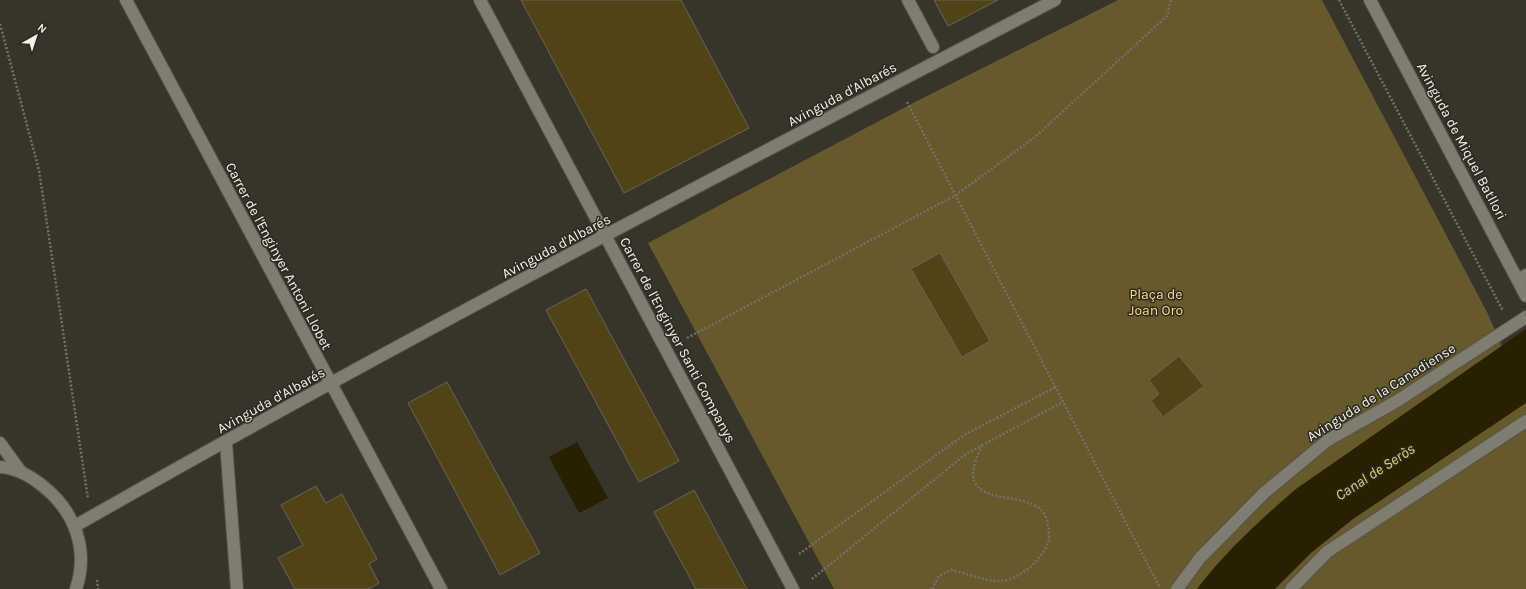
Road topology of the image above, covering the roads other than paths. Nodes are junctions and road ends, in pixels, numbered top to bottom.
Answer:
1 (126, 0) edge
2 (480, 0) edge
3 (908, 0) edge
4 (1055, 0) edge
5 (1370, 0) edge
6 (933, 47) dead end
7 (606, 236) junction
8 (1522, 278) edge
9 (1526, 296) edge
10 (1526, 317) edge
11 (331, 384) junction
12 (1526, 421) edge
13 (0, 443) edge
14 (226, 443) junction
15 (0, 467) edge
16 (21, 472) junction
17 (75, 526) junction
18 (76, 589) edge
19 (237, 589) edge
20 (441, 589) edge
21 (793, 589) edge
22 (1177, 589) edge
23 (1292, 589) edge

1 - 11 street, Carrer de l'Enginyer Antoni Llobet
2 - 7 street, Carrer de l'Enginyer Santi Companys
3 - 6 street
4 - 7 street, Avinguda d'Albarés
5 - 8 street, Avinguda de Miquel Batllori
7 - 11 street, Avinguda d'Albarés
7 - 21 street, Carrer de l'Enginyer Santi Companys
8 - 9 street, Avinguda de Miquel Batllori
10 - 22 street, Avinguda de la Canadiense
11 - 14 street, Avinguda d'Albarés
11 - 20 street, Carrer de l'Enginyer Antoni Llobet
12 - 23 street
13 - 16 street
14 - 17 street, Avinguda d'Albarés
14 - 19 street
15 - 16 street
16 - 17 street
17 - 18 street

